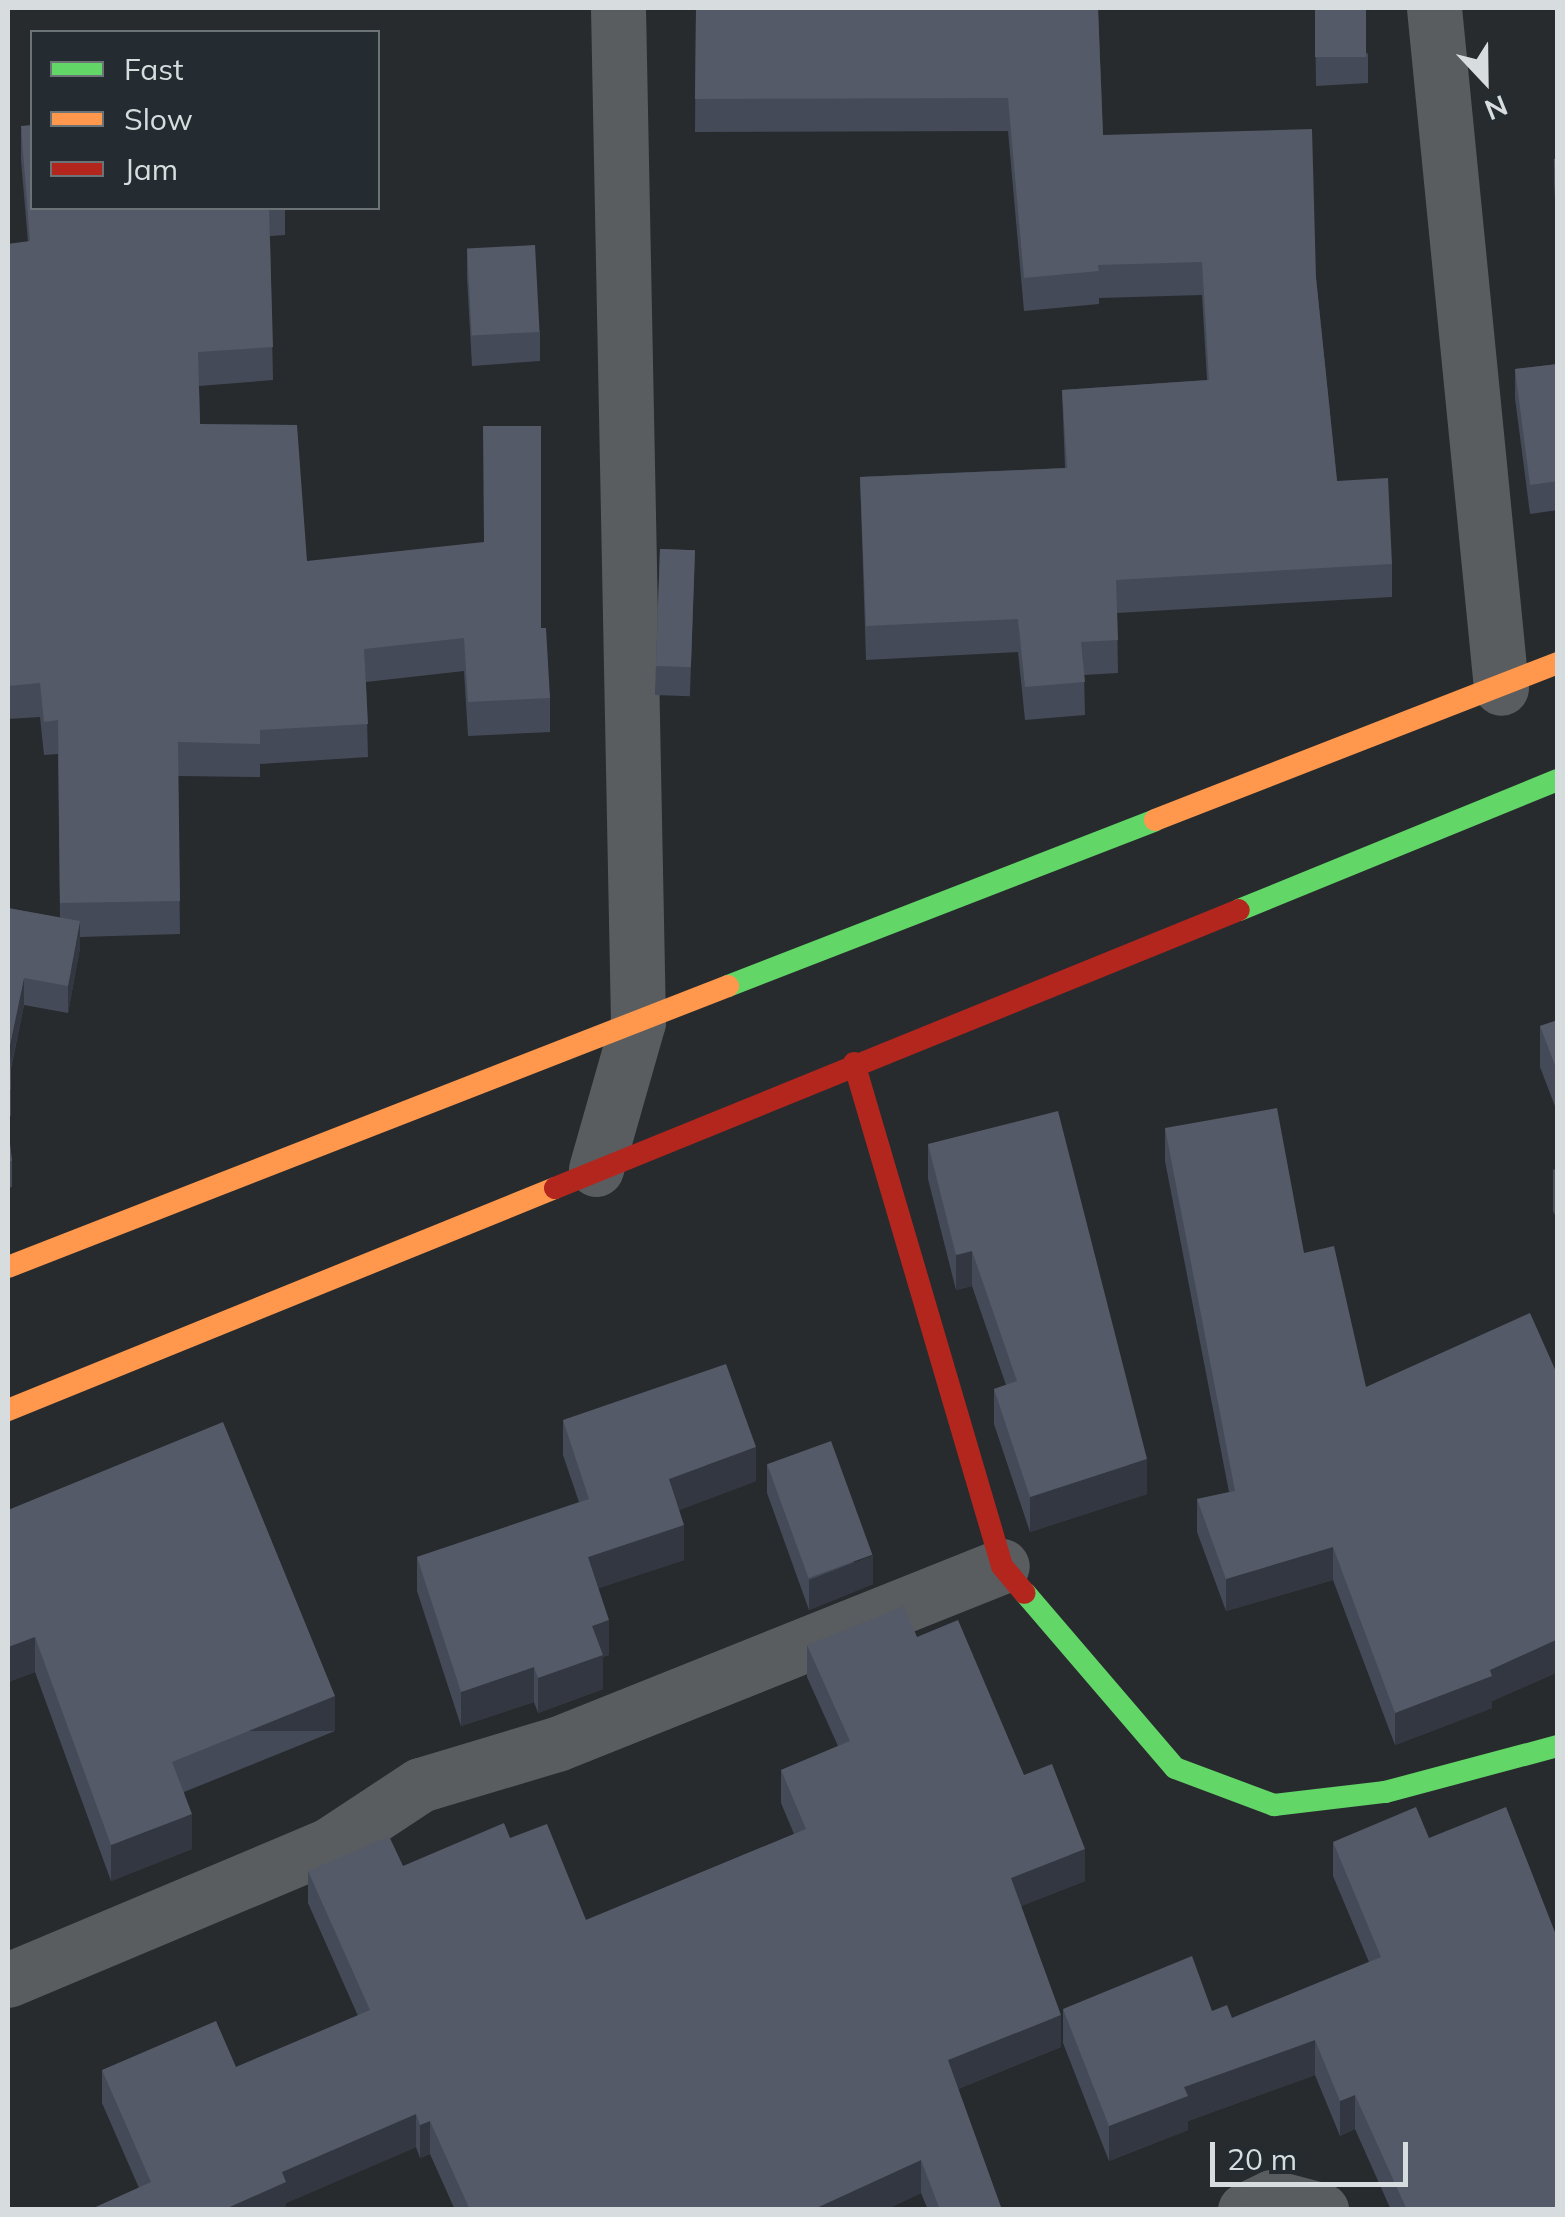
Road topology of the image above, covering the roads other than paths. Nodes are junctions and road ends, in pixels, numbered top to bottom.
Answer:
1 (618, 8) edge
2 (1434, 8) edge
3 (1558, 662) edge
4 (1500, 688) junction
5 (1558, 780) edge
6 (638, 1022) junction
7 (854, 1063) junction
8 (596, 1169) junction
9 (8, 1267) edge
10 (8, 1410) edge
11 (1002, 1566) junction
12 (1558, 1746) edge
13 (8, 1980) edge
14 (1246, 2210) edge
15 (1321, 2210) edge

1 - 6 street
2 - 4 street
3 - 4 street
4 - 6 street
5 - 7 street
6 - 8 street
6 - 9 street
7 - 8 street
7 - 11 street
8 - 10 street
11 - 12 street
11 - 13 street
14 - 15 street

